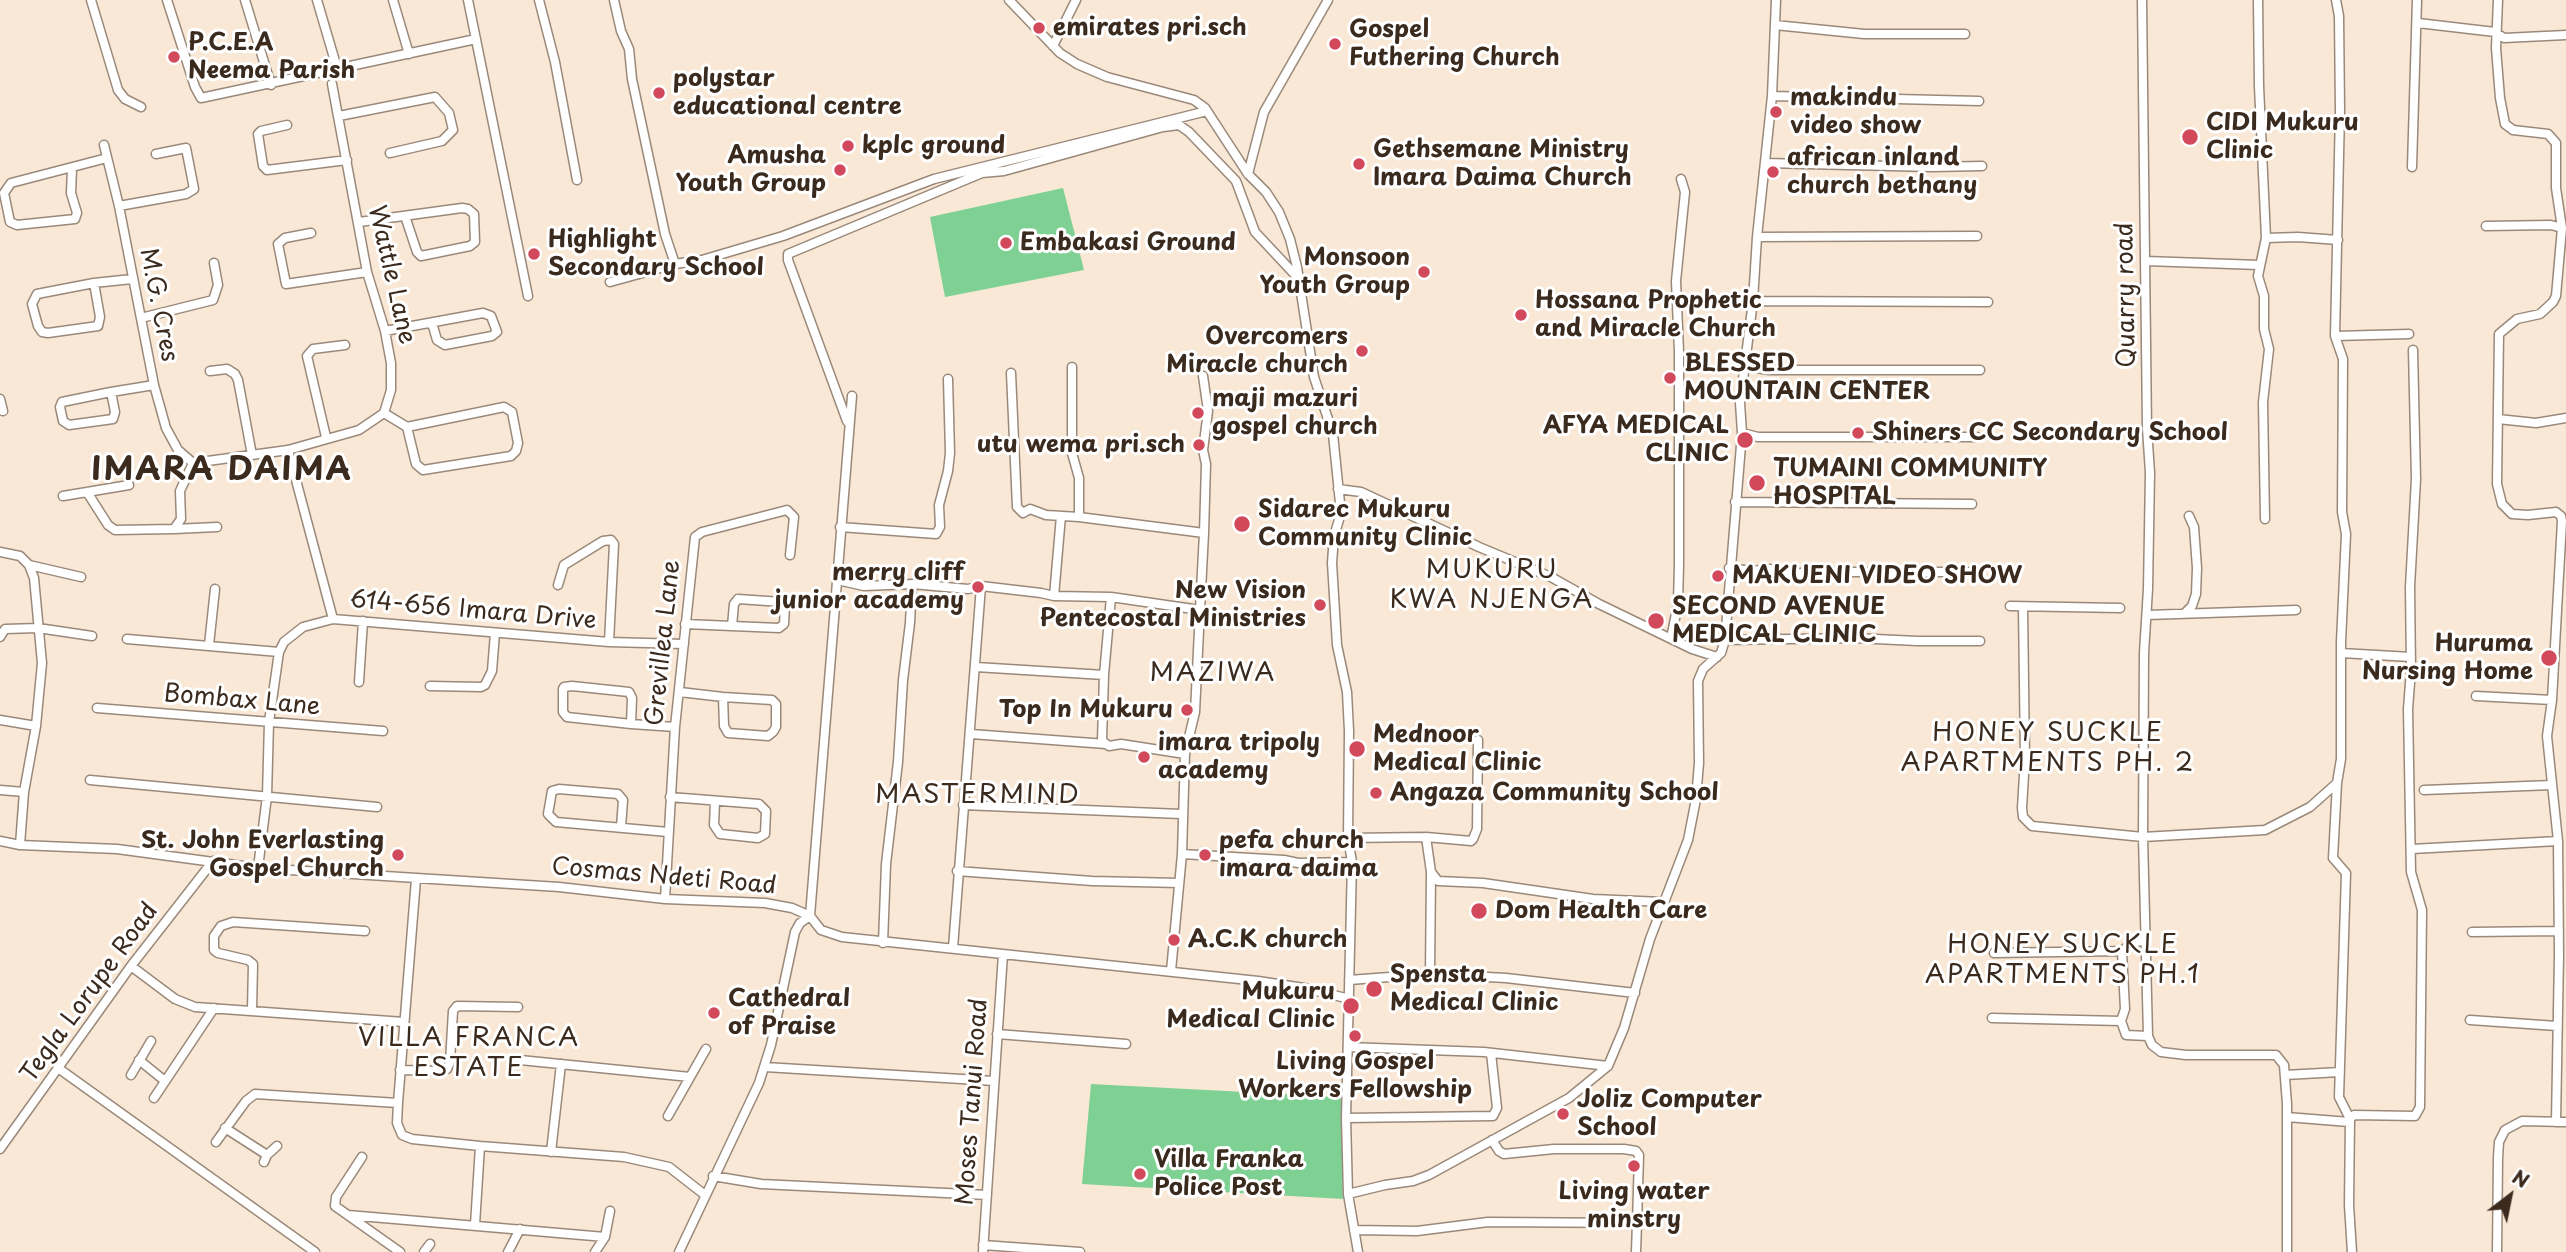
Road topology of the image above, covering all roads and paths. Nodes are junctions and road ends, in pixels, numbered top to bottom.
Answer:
1 (91, 0) edge
2 (167, 0) edge
3 (245, 0) edge
4 (317, 0) edge
5 (393, 0) edge
6 (468, 0) edge
7 (539, 0) edge
8 (614, 0) edge
9 (1009, 0) edge
10 (1076, 0) edge
11 (1328, 0) edge
12 (1776, 0) edge
13 (2141, 0) edge
14 (2258, 0) edge
15 (2336, 0) edge
16 (2417, 0) edge
17 (2498, 0) edge
18 (2418, 23) junction
19 (1775, 25) junction
20 (2495, 32) junction
21 (1965, 34) dead end
22 (2566, 35) edge
23 (476, 39) junction
24 (1053, 46) junction
25 (409, 54) junction
26 (337, 68) junction
27 (332, 84) dead end
28 (271, 85) junction
29 (1772, 96) junction
30 (1979, 101) dead end
31 (141, 107) dead end
32 (1207, 111) junction
33 (340, 116) junction
34 (287, 125) dead end
35 (104, 145) dead end
36 (390, 153) dead end
37 (156, 154) dead end
38 (107, 159) junction
39 (347, 160) junction
40 (1765, 163) junction
41 (1982, 166) dead end
42 (2412, 167) dead end
43 (72, 169) junction
44 (1248, 174) junction
45 (1681, 179) dead end
46 (577, 180) dead end
47 (119, 206) junction
48 (405, 216) junction
49 (359, 222) junction
50 (2486, 226) dead end
51 (2562, 228) junction
52 (311, 233) dead end
53 (1977, 236) dead end
54 (1757, 237) junction
55 (2266, 238) junction
56 (2338, 240) junction
57 (2146, 261) junction
58 (214, 263) dead end
59 (675, 264) junction
60 (2259, 265) junction
61 (367, 272) junction
62 (132, 279) junction
63 (1300, 280) junction
64 (610, 282) dead end
65 (94, 283) junction
66 (528, 296) dead end
67 (1753, 301) junction
68 (1988, 302) dead end
69 (141, 318) junction
70 (432, 323) junction
71 (385, 331) junction
72 (2409, 334) dead end
73 (2335, 336) junction
74 (345, 345) dead end
75 (2413, 350) dead end
76 (1745, 366) junction
77 (1072, 367) dead end
78 (1980, 370) dead end
79 (210, 371) dead end
80 (1011, 373) dead end
81 (1203, 376) dead end
82 (948, 379) dead end
83 (154, 385) junction
84 (111, 392) junction
85 (852, 396) dead end
86 (0, 399) edge
87 (3, 411) dead end
88 (384, 413) junction
89 (2566, 418) edge
90 (2498, 419) junction
91 (849, 426) junction
92 (407, 427) junction
93 (1742, 433) junction
94 (326, 437) junction
95 (1977, 437) dead end
96 (288, 450) junction
97 (252, 455) junction
98 (193, 463) junction
99 (129, 485) dead end
100 (1338, 489) junction
101 (87, 492) junction
102 (63, 496) dead end
103 (1735, 502) junction
104 (1972, 504) dead end
105 (1061, 516) junction
106 (2189, 516) dead end
107 (1079, 517) junction
108 (2265, 519) dead end
109 (217, 527) dead end
110 (841, 527) junction
111 (174, 528) junction
112 (1204, 533) junction
113 (0, 552) edge
114 (790, 555) dead end
115 (29, 565) junction
116 (1730, 568) junction
117 (1976, 572) dead end
118 (81, 577) dead end
119 (836, 580) junction
120 (559, 581) dead end
121 (912, 584) junction
122 (981, 586) junction
123 (215, 589) dead end
124 (1054, 596) junction
125 (1111, 597) junction
126 (2010, 606) dead end
127 (2023, 607) junction
128 (2120, 608) dead end
129 (1200, 610) junction
130 (2296, 610) dead end
131 (2185, 613) junction
132 (2147, 615) junction
133 (333, 619) junction
134 (363, 621) junction
135 (685, 624) junction
136 (732, 626) junction
137 (38, 628) junction
138 (3, 629) edge
139 (495, 632) junction
140 (92, 636) dead end
141 (0, 637) edge
142 (1671, 638) junction
143 (127, 639) dead end
144 (1725, 640) junction
145 (1980, 641) dead end
146 (609, 642) junction
147 (684, 644) junction
148 (209, 645) junction
149 (279, 652) junction
150 (2341, 653) junction
151 (1717, 657) junction
152 (2411, 657) junction
153 (976, 667) junction
154 (1104, 675) junction
155 (359, 682) dead end
156 (430, 686) dead end
157 (680, 692) junction
158 (2476, 696) dead end
159 (723, 698) junction
160 (2552, 700) junction
161 (97, 708) dead end
162 (0, 720) edge
163 (269, 722) junction
164 (631, 724) junction
165 (36, 726) junction
166 (675, 727) junction
167 (383, 731) dead end
168 (971, 734) junction
169 (1478, 740) dead end
170 (1105, 744) junction
171 (1185, 754) junction
172 (90, 780) dead end
173 (2337, 783) junction
174 (2552, 785) junction
175 (0, 790) edge
176 (2424, 790) dead end
177 (23, 792) junction
178 (267, 796) junction
179 (670, 797) junction
180 (715, 801) junction
181 (963, 805) junction
182 (377, 807) dead end
183 (1181, 814) junction
184 (621, 827) junction
185 (668, 832) junction
186 (1426, 837) junction
187 (2143, 837) junction
188 (1348, 838) junction
189 (0, 841) edge
190 (2558, 841) junction
191 (20, 845) junction
192 (2412, 849) junction
193 (1182, 855) junction
194 (213, 861) junction
195 (1352, 862) junction
196 (258, 868) junction
197 (957, 871) junction
198 (1431, 872) junction
199 (416, 879) junction
200 (1179, 883) junction
201 (665, 899) junction
202 (1663, 902) junction
203 (810, 916) junction
204 (365, 931) dead end
205 (2559, 931) junction
206 (2472, 932) dead end
207 (2144, 941) junction
208 (883, 943) junction
209 (953, 948) junction
210 (2122, 951) junction
211 (1994, 953) dead end
212 (1003, 954) junction
213 (131, 966) junction
214 (1171, 971) junction
215 (1430, 974) junction
216 (1349, 980) junction
217 (1635, 993) junction
218 (1350, 999) junction
219 (518, 1007) dead end
220 (214, 1009) junction
221 (252, 1010) junction
222 (1992, 1018) dead end
223 (2470, 1020) dead end
224 (2121, 1021) junction
225 (404, 1022) junction
226 (2557, 1027) junction
227 (997, 1034) junction
228 (2148, 1036) junction
229 (151, 1041) dead end
230 (1126, 1044) dead end
231 (1348, 1047) junction
232 (706, 1049) dead end
233 (1491, 1053) junction
234 (139, 1060) junction
235 (520, 1060) dead end
236 (561, 1064) junction
237 (1608, 1066) junction
238 (765, 1067) junction
239 (58, 1068) junction
240 (400, 1070) junction
241 (2340, 1072) junction
242 (131, 1074) dead end
243 (2285, 1075) junction
244 (691, 1077) junction
245 (165, 1081) junction
246 (994, 1081) junction
247 (154, 1098) dead end
248 (397, 1103) junction
249 (668, 1116) dead end
250 (2287, 1117) junction
251 (1346, 1118) junction
252 (2350, 1120) junction
253 (2561, 1122) edge
254 (225, 1128) junction
255 (1492, 1140) junction
256 (216, 1142) dead end
257 (277, 1146) dead end
258 (480, 1146) junction
259 (0, 1149) edge
260 (551, 1152) junction
261 (362, 1157) dead end
262 (713, 1176) junction
263 (1348, 1194) junction
264 (705, 1195) junction
265 (987, 1195) junction
266 (610, 1211) dead end
267 (348, 1215) junction
268 (1637, 1223) junction
269 (475, 1225) junction
270 (520, 1229) junction
271 (1354, 1230) junction
272 (605, 1237) junction
273 (430, 1244) dead end
274 (983, 1249) edge
275 (315, 1252) edge
276 (400, 1252) edge
277 (424, 1252) edge
278 (508, 1252) edge
279 (594, 1252) edge
280 (679, 1252) edge
281 (1080, 1252) edge
282 (1358, 1252) edge
283 (1636, 1252) edge
284 (2287, 1252) edge
285 (2352, 1252) edge
286 (2497, 1252) edge

1 - 31 street
2 - 28 street
3 - 28 street
4 - 26 street
5 - 25 street
6 - 23 street
7 - 46 street
8 - 59 street
9 - 24 street
10 - 24 street
11 - 44 street
12 - 19 street
13 - 57 street, Quarry road
14 - 55 street
15 - 56 street
16 - 18 street
17 - 20 street
18 - 20 street
18 - 42 street
19 - 21 street
19 - 29 street
20 - 22 street
20 - 51 street
23 - 25 street
23 - 66 street
24 - 32 street
25 - 26 street
26 - 28 street
27 - 33 street, Wattle Lane
29 - 30 street
29 - 40 street
32 - 44 street
32 - 59 street
33 - 36 street
33 - 39 street, Wattle Lane
34 - 39 street
35 - 38 street, M.G. Cres
37 - 47 street
38 - 43 street
38 - 47 street, M.G. Cres
39 - 49 street, Wattle Lane
40 - 41 street
40 - 54 street
43 - 43 street
44 - 63 street
45 - 142 street
47 - 62 street, M.G. Cres
48 - 48 street
48 - 49 street
49 - 61 street, Wattle Lane
50 - 51 street
51 - 90 street
52 - 61 street
53 - 54 street
54 - 67 street
55 - 56 street
55 - 60 street
56 - 73 street
57 - 60 street
57 - 132 street, Quarry road
58 - 69 street
59 - 64 street
60 - 108 street
61 - 71 street, Wattle Lane
62 - 65 street
62 - 69 street, M.G. Cres
63 - 91 street
63 - 100 street
65 - 65 street
67 - 68 street
67 - 76 street
69 - 83 street, M.G. Cres
70 - 70 street
70 - 71 street
71 - 88 street, Wattle Lane
72 - 73 street
73 - 150 street
74 - 94 street
75 - 152 street
76 - 78 street
76 - 93 street
77 - 107 street
79 - 97 street
80 - 105 street
81 - 112 street
82 - 110 street
83 - 84 street
83 - 98 street, M.G. Cres
84 - 84 street
85 - 91 street
86 - 87 street
88 - 92 street
88 - 94 street
89 - 90 street
90 - 160 street
91 - 110 street
92 - 92 street
93 - 95 street
93 - 103 street
94 - 96 street
96 - 97 street
96 - 133 street
97 - 98 street
98 - 111 street
99 - 101 street
100 - 142 street
100 - 188 street
101 - 102 street
101 - 111 street
103 - 104 street
103 - 116 street
105 - 107 street
105 - 124 street
106 - 131 street
107 - 112 street
109 - 111 street
110 - 119 street
112 - 129 street
113 - 115 street
114 - 135 street, Grevillea Lane
115 - 118 street
115 - 137 street
116 - 117 street
116 - 144 street
119 - 121 street
119 - 203 street
120 - 146 street
121 - 122 street
121 - 208 street
122 - 124 street
122 - 153 street
123 - 148 street
124 - 125 street
125 - 129 street
125 - 154 street
126 - 127 street
127 - 128 street
127 - 187 street
129 - 171 street
130 - 131 street
131 - 132 street
132 - 187 street, Quarry road
133 - 134 street, 614-656 Imara Drive
133 - 149 street, 614-656 Imara Drive
134 - 139 street, 614-656 Imara Drive
134 - 155 street
135 - 136 street
135 - 147 street, Grevillea Lane
136 - 136 street
137 - 138 street
137 - 140 street
137 - 165 street
138 - 141 street
139 - 146 street, 614-656 Imara Drive
139 - 156 street
142 - 151 street
143 - 148 street
144 - 145 street
144 - 151 street
146 - 147 street, 614-656 Imara Drive
147 - 157 street, Grevillea Lane
148 - 149 street
149 - 163 street
150 - 152 street
150 - 173 street
151 - 202 street
152 - 192 street
153 - 154 street
153 - 168 street
154 - 170 street
157 - 159 street
157 - 166 street, Grevillea Lane
158 - 160 street
159 - 159 street
160 - 174 street
161 - 163 street, Bombax Lane
162 - 165 street
163 - 167 street, Bombax Lane
163 - 178 street
164 - 164 street
164 - 166 street
165 - 177 street
166 - 179 street, Grevillea Lane
168 - 170 street
168 - 181 street
169 - 186 street
170 - 171 street
171 - 183 street
172 - 178 street
173 - 187 street
173 - 241 street
174 - 176 street
174 - 190 street
175 - 177 street
177 - 191 street
178 - 182 street
178 - 196 street
179 - 180 street
179 - 185 street, Grevillea Lane
180 - 180 street
181 - 183 street
181 - 197 street
183 - 193 street
184 - 184 street
184 - 185 street
185 - 201 street, Grevillea Lane
186 - 188 street
186 - 198 street
187 - 207 street, Quarry road
188 - 195 street
189 - 191 street, Cosmas Ndeti Road
190 - 192 street
190 - 205 street
191 - 194 street, Cosmas Ndeti Road
192 - 252 street
193 - 195 street
193 - 200 street
194 - 196 street, Cosmas Ndeti Road
194 - 213 street, Tegla Lorupe Road
195 - 216 street
196 - 199 street, Cosmas Ndeti Road
197 - 200 street
197 - 209 street
198 - 202 street
198 - 215 street
199 - 201 street, Cosmas Ndeti Road
199 - 225 street
200 - 214 street
201 - 203 street, Cosmas Ndeti Road
202 - 217 street
203 - 208 street, Cosmas Ndeti Road
203 - 238 street
204 - 221 street
205 - 206 street
205 - 226 street
207 - 210 street
207 - 228 street, Quarry road
208 - 209 street, Cosmas Ndeti Road
209 - 212 street, Cosmas Ndeti Road
210 - 211 street
210 - 224 street
212 - 214 street, Cosmas Ndeti Road
212 - 227 street, Moses Tanui Road
213 - 220 street
213 - 239 street, Tegla Lorupe Road
214 - 218 street, Cosmas Ndeti Road
215 - 216 street
215 - 217 street
216 - 218 street
217 - 237 street
218 - 231 street
219 - 240 street
220 - 221 street
220 - 245 street
221 - 225 street
222 - 224 street
223 - 226 street
224 - 228 street
225 - 240 street
226 - 253 street
227 - 230 street
227 - 246 street, Moses Tanui Road
228 - 243 street
229 - 234 street
231 - 233 street
231 - 251 street
232 - 244 street
233 - 237 street
233 - 251 street
234 - 242 street
234 - 245 street
235 - 236 street
236 - 244 street
236 - 260 street
237 - 255 street
238 - 246 street
238 - 262 street
239 - 259 street, Tegla Lorupe Road
239 - 275 street
240 - 248 street
241 - 243 street
241 - 252 street
243 - 250 street
244 - 249 street
245 - 247 street
246 - 265 street, Moses Tanui Road
248 - 254 street
248 - 258 street
250 - 252 street
250 - 284 street
251 - 263 street
252 - 285 street
253 - 286 street
254 - 256 street
254 - 257 street
255 - 263 street
255 - 268 street
258 - 260 street
258 - 269 street
260 - 264 street
261 - 267 street
262 - 264 street
262 - 265 street
263 - 271 street
264 - 280 street
265 - 274 street, Moses Tanui Road
266 - 272 street
267 - 269 street
267 - 276 street
268 - 271 street
268 - 283 street
269 - 270 street
270 - 272 street
270 - 278 street
271 - 282 street
272 - 279 street
273 - 277 street
274 - 281 street

